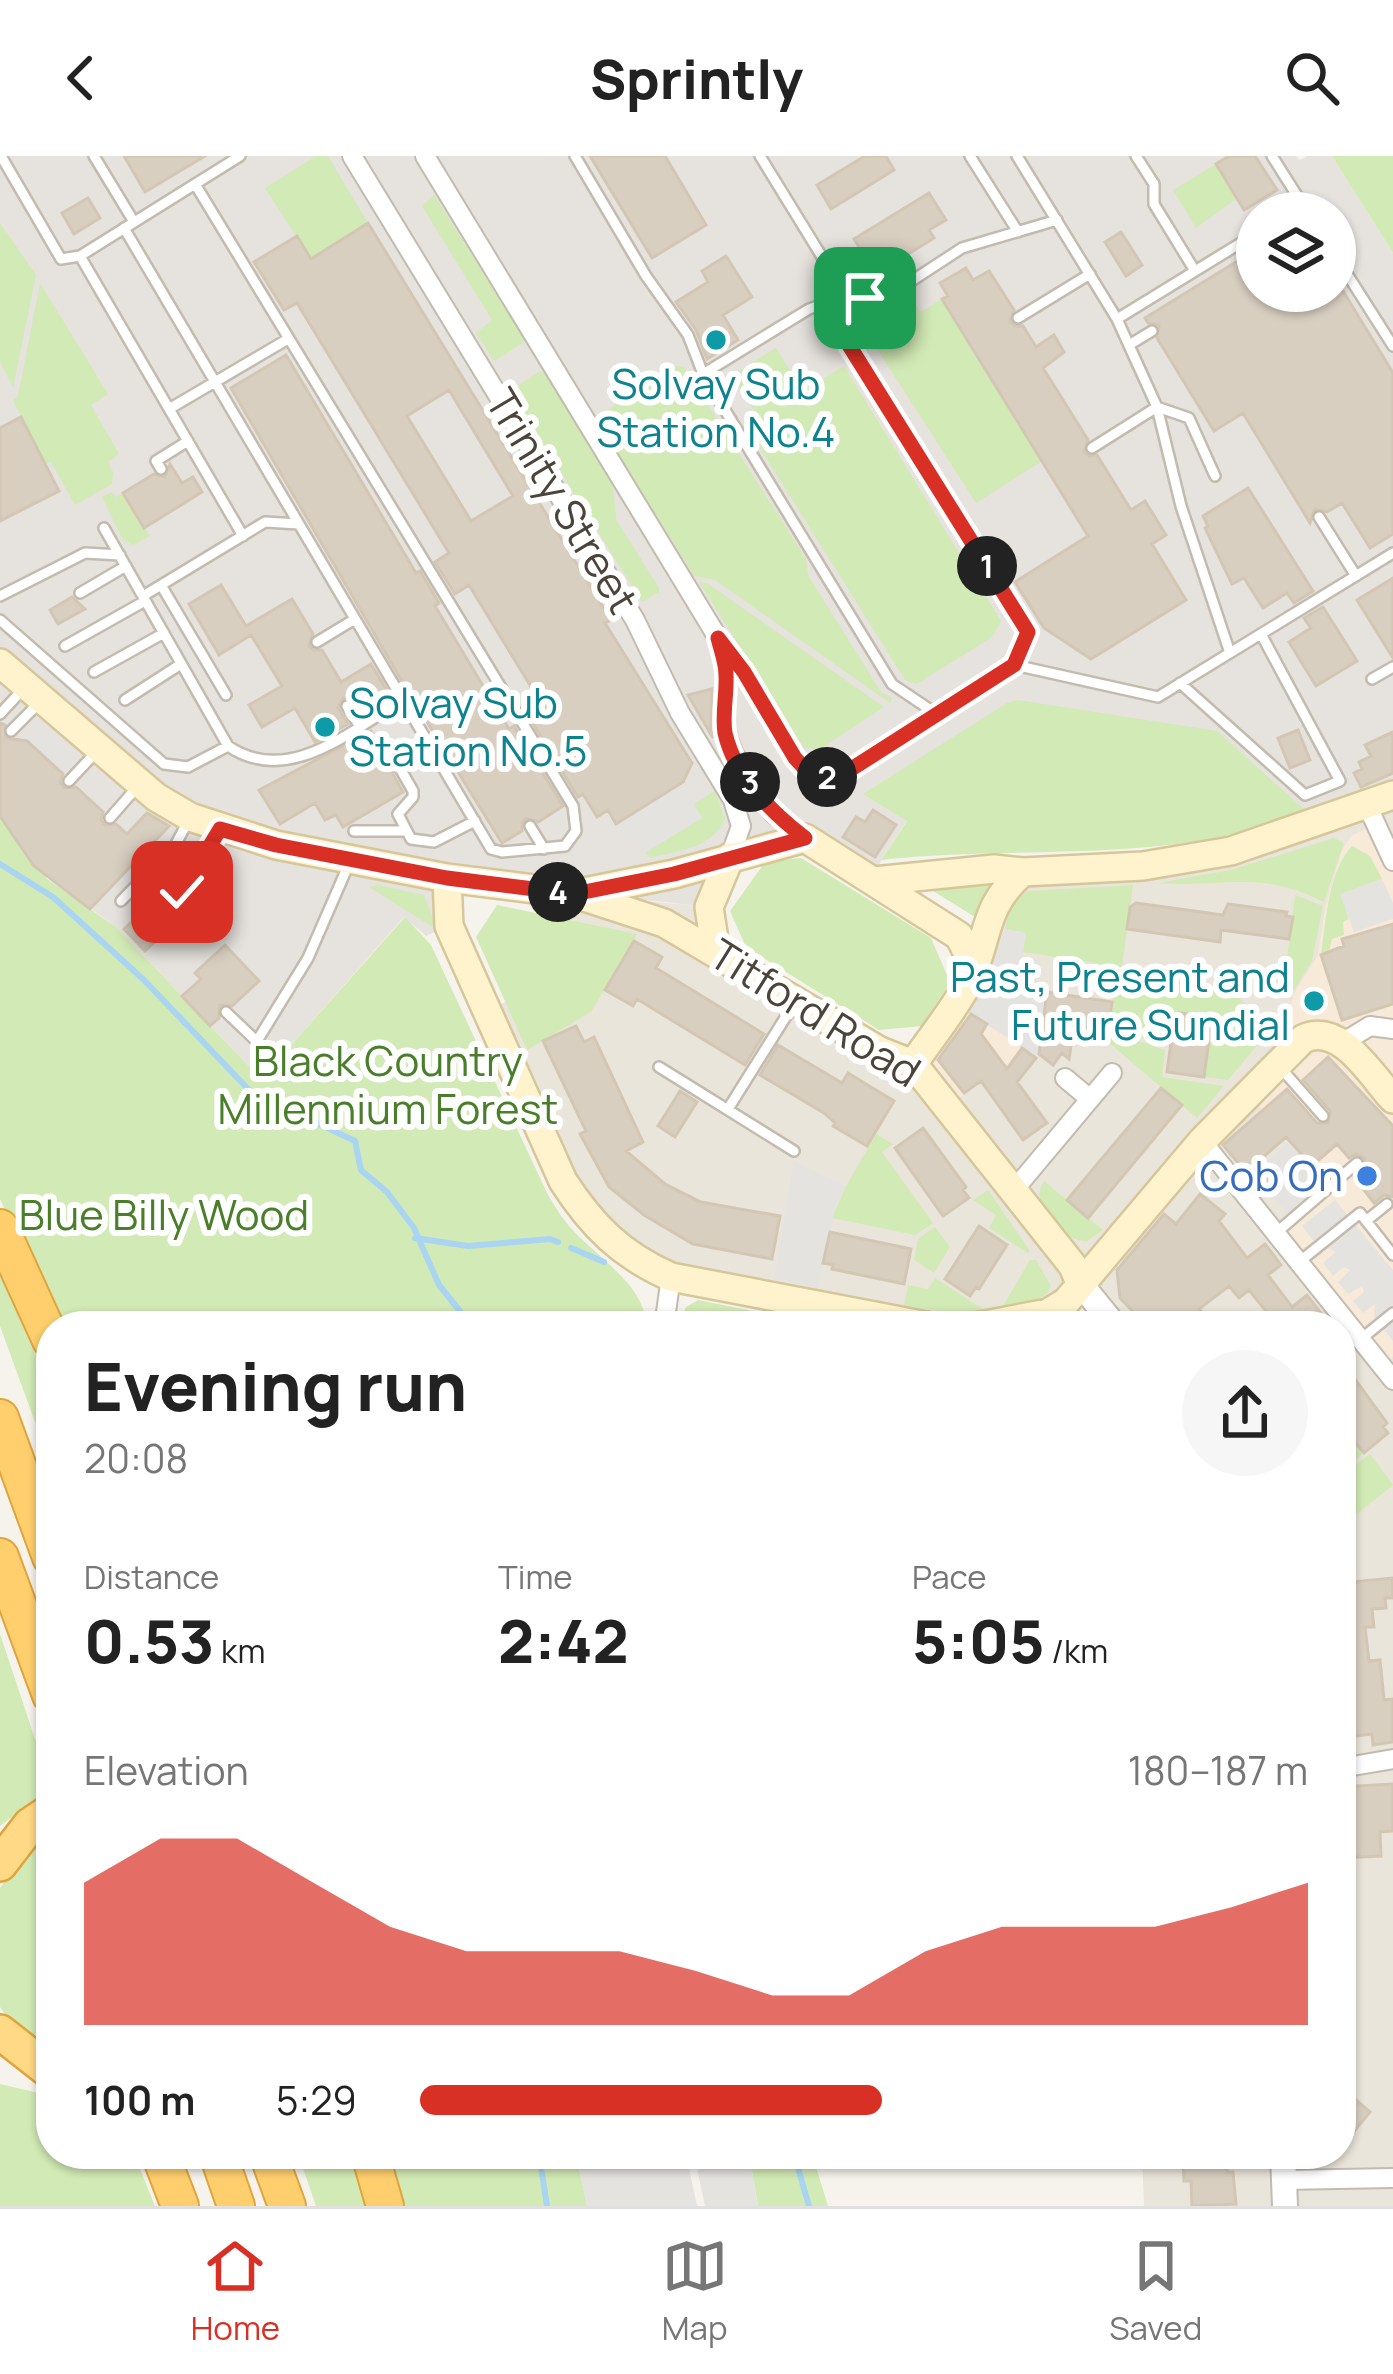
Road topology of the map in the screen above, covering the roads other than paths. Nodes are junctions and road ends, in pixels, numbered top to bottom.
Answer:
1 (1, 156) edge
2 (239, 156) edge
3 (352, 156) edge
4 (425, 156) edge
5 (575, 156) edge
6 (760, 156) edge
7 (970, 156) edge
8 (1017, 156) edge
9 (1136, 156) edge
10 (1272, 156) edge
11 (96, 157) edge
12 (4, 170) edge
13 (195, 184) junction
14 (607, 184) dead end
15 (596, 190) junction
16 (1295, 192) edge
17 (1057, 220) junction
18 (129, 225) junction
19 (1018, 232) junction
20 (637, 234) dead end
21 (625, 241) junction
22 (1236, 246) edge
23 (80, 256) junction
24 (1195, 271) junction
25 (1090, 274) junction
26 (1356, 288) edge
27 (847, 296) junction
28 (1018, 318) dead end
29 (1118, 319) junction
30 (1152, 331) dead end
31 (289, 339) junction
32 (1129, 345) junction
33 (1393, 346) edge
34 (703, 374) junction
35 (215, 383) junction
36 (1157, 407) junction
37 (170, 409) junction
38 (188, 441) junction
39 (1093, 448) dead end
40 (161, 470) dead end
41 (1215, 476) dead end
42 (1319, 517) dead end
43 (298, 524) junction
44 (104, 528) dead end
45 (243, 536) junction
46 (1393, 553) edge
47 (120, 555) junction
48 (126, 566) junction
49 (1356, 576) junction
50 (161, 585) junction
51 (80, 593) dead end
52 (0, 596) edge
53 (144, 599) junction
54 (196, 616) dead end
55 (355, 619) junction
56 (0, 620) edge
57 (184, 623) junction
58 (164, 633) junction
59 (1261, 634) junction
60 (718, 638) junction
61 (317, 642) dead end
62 (65, 646) dead end
63 (1230, 652) junction
64 (182, 664) junction
65 (1014, 665) junction
66 (1393, 667) edge
67 (94, 672) dead end
68 (1372, 679) dead end
69 (17, 680) edge
70 (1180, 683) junction
71 (226, 695) dead end
72 (125, 700) dead end
73 (403, 700) junction
74 (347, 706) dead end
75 (935, 713) junction
76 (0, 714) edge
77 (359, 725) junction
78 (11, 731) dead end
79 (227, 746) junction
80 (382, 749) dead end
81 (98, 750) junction
82 (70, 781) dead end
83 (139, 784) junction
84 (1380, 800) edge
85 (110, 818) dead end
86 (190, 818) junction
87 (475, 821) junction
88 (530, 826) dead end
89 (220, 829) junction
90 (406, 831) junction
91 (805, 838) junction
92 (353, 845) junction
93 (544, 849) junction
94 (730, 857) junction
95 (1393, 861) edge
96 (1023, 872) junction
97 (447, 878) junction
98 (874, 881) junction
99 (574, 894) junction
100 (121, 901) dead end
101 (151, 923) dead end
102 (716, 952) junction
103 (974, 964) junction
104 (795, 1001) junction
105 (226, 1012) dead end
106 (1393, 1029) edge
107 (257, 1041) junction
108 (1342, 1043) junction
109 (271, 1055) dead end
110 (1276, 1063) junction
111 (914, 1064) junction
112 (659, 1067) dead end
113 (1112, 1073) dead end
114 (1065, 1078) dead end
115 (1090, 1099) junction
116 (1393, 1099) edge
117 (728, 1109) junction
118 (1324, 1116) dead end
119 (1202, 1141) junction
120 (794, 1151) dead end
121 (1358, 1162) dead end
122 (1014, 1190) junction
123 (1387, 1204) dead end
124 (1366, 1221) junction
125 (0, 1228) edge
126 (1276, 1233) junction
127 (1393, 1255) edge
128 (1299, 1262) junction
129 (671, 1277) junction
130 (1080, 1283) junction
131 (38, 1311) edge
132 (666, 1311) edge
133 (849, 1311) edge
134 (1051, 1311) edge
135 (1103, 1311) edge
136 (1338, 1311) edge
137 (1393, 1313) edge
138 (1356, 1334) edge
139 (1360, 1339) junction
140 (1393, 1380) edge
141 (0, 1418) edge
142 (36, 1516) edge
143 (0, 1557) edge
144 (36, 1654) edge
145 (1393, 1759) edge
146 (1356, 1765) edge
147 (36, 1821) edge
148 (0, 1864) edge
149 (0, 2032) edge
150 (36, 2061) edge
151 (0, 2065) edge
152 (36, 2070) edge
153 (166, 2169) edge
154 (223, 2169) edge
155 (273, 2169) edge
156 (374, 2169) edge
157 (1283, 2169) edge
158 (1303, 2169) edge
159 (1393, 2178) edge
160 (180, 2206) edge
161 (236, 2206) edge
162 (286, 2206) edge
163 (385, 2206) edge
164 (1285, 2206) edge

1 - 12 lane
2 - 13 lane
3 - 94 street, Trinity Street
4 - 60 street, Trinity Street
5 - 15 lane
6 - 27 lane
7 - 19 lane
8 - 17 lane
9 - 24 lane
10 - 16 lane
11 - 18 lane
12 - 23 lane
13 - 18 lane
13 - 31 lane
14 - 15 lane
15 - 21 lane
17 - 19 lane
17 - 25 lane
18 - 23 lane
18 - 35 lane
19 - 27 lane
20 - 21 lane
21 - 34 lane
22 - 24 lane
23 - 37 lane
24 - 29 lane
25 - 28 lane
25 - 29 lane
26 - 33 lane
27 - 34 lane
27 - 65 lane
29 - 32 lane
30 - 32 lane
31 - 35 lane
31 - 93 lane
32 - 36 lane
34 - 75 lane
35 - 37 lane
35 - 43 lane
36 - 39 lane
36 - 41 lane
36 - 63 lane
37 - 38 lane
38 - 40 lane
38 - 45 lane
42 - 49 lane
43 - 45 lane
43 - 55 lane
44 - 47 lane
45 - 50 lane
46 - 49 lane
47 - 48 lane
47 - 52 lane
48 - 51 lane
48 - 53 lane
49 - 59 lane
50 - 53 lane
50 - 57 lane
53 - 58 lane
53 - 62 lane
54 - 57 lane
55 - 61 lane
55 - 73 lane
56 - 79 lane
57 - 71 lane
58 - 64 lane
58 - 67 lane
59 - 63 lane
59 - 70 lane
60 - 75 lane
60 - 91 street, Trinity Street
63 - 70 lane
64 - 72 lane
64 - 79 lane
65 - 70 lane
65 - 75 lane
66 - 68 lane
69 - 76 lane
69 - 78 lane
69 - 81 main road
73 - 77 lane
73 - 87 lane
74 - 77 lane
77 - 79 lane
80 - 90 lane
81 - 82 lane
81 - 83 main road
83 - 85 lane
83 - 86 main road
84 - 95 street
84 - 96 main road
86 - 89 main road
86 - 100 lane
87 - 90 lane
87 - 93 lane
88 - 93 lane
89 - 92 main road
89 - 101 lane
90 - 92 lane
91 - 94 main road
91 - 98 main road, Trinity Street
92 - 97 main road
92 - 107 lane
94 - 99 main road
94 - 102 main road, Trinity Street
96 - 98 main road
96 - 103 main road
97 - 99 main road
97 - 129 main road
98 - 103 main road, Trinity Street
99 - 102 main road, Titford Road
102 - 104 main road, Titford Road
103 - 111 main road
104 - 111 main road, Titford Road
104 - 117 lane
105 - 107 lane
106 - 108 street
107 - 109 lane
108 - 110 main road
108 - 116 main road
110 - 118 lane
110 - 119 main road
111 - 122 main road, Titford Road
112 - 117 lane
113 - 115 street
114 - 115 street
115 - 122 street
117 - 120 lane
119 - 126 street
119 - 130 main road
121 - 126 lane
122 - 130 main road, Titford Road
123 - 124 lane
124 - 127 lane
124 - 128 lane
125 - 131 highway
126 - 128 street
128 - 136 street
129 - 132 street
129 - 133 main road
130 - 134 main road
130 - 135 street, Titford Road
137 - 139 lane
138 - 139 street
139 - 140 street
141 - 142 highway
143 - 144 highway
145 - 146 street
147 - 148 highway
149 - 150 highway
151 - 152 highway
153 - 160 highway
154 - 161 highway
155 - 162 highway
156 - 163 highway
157 - 164 street
158 - 159 street

